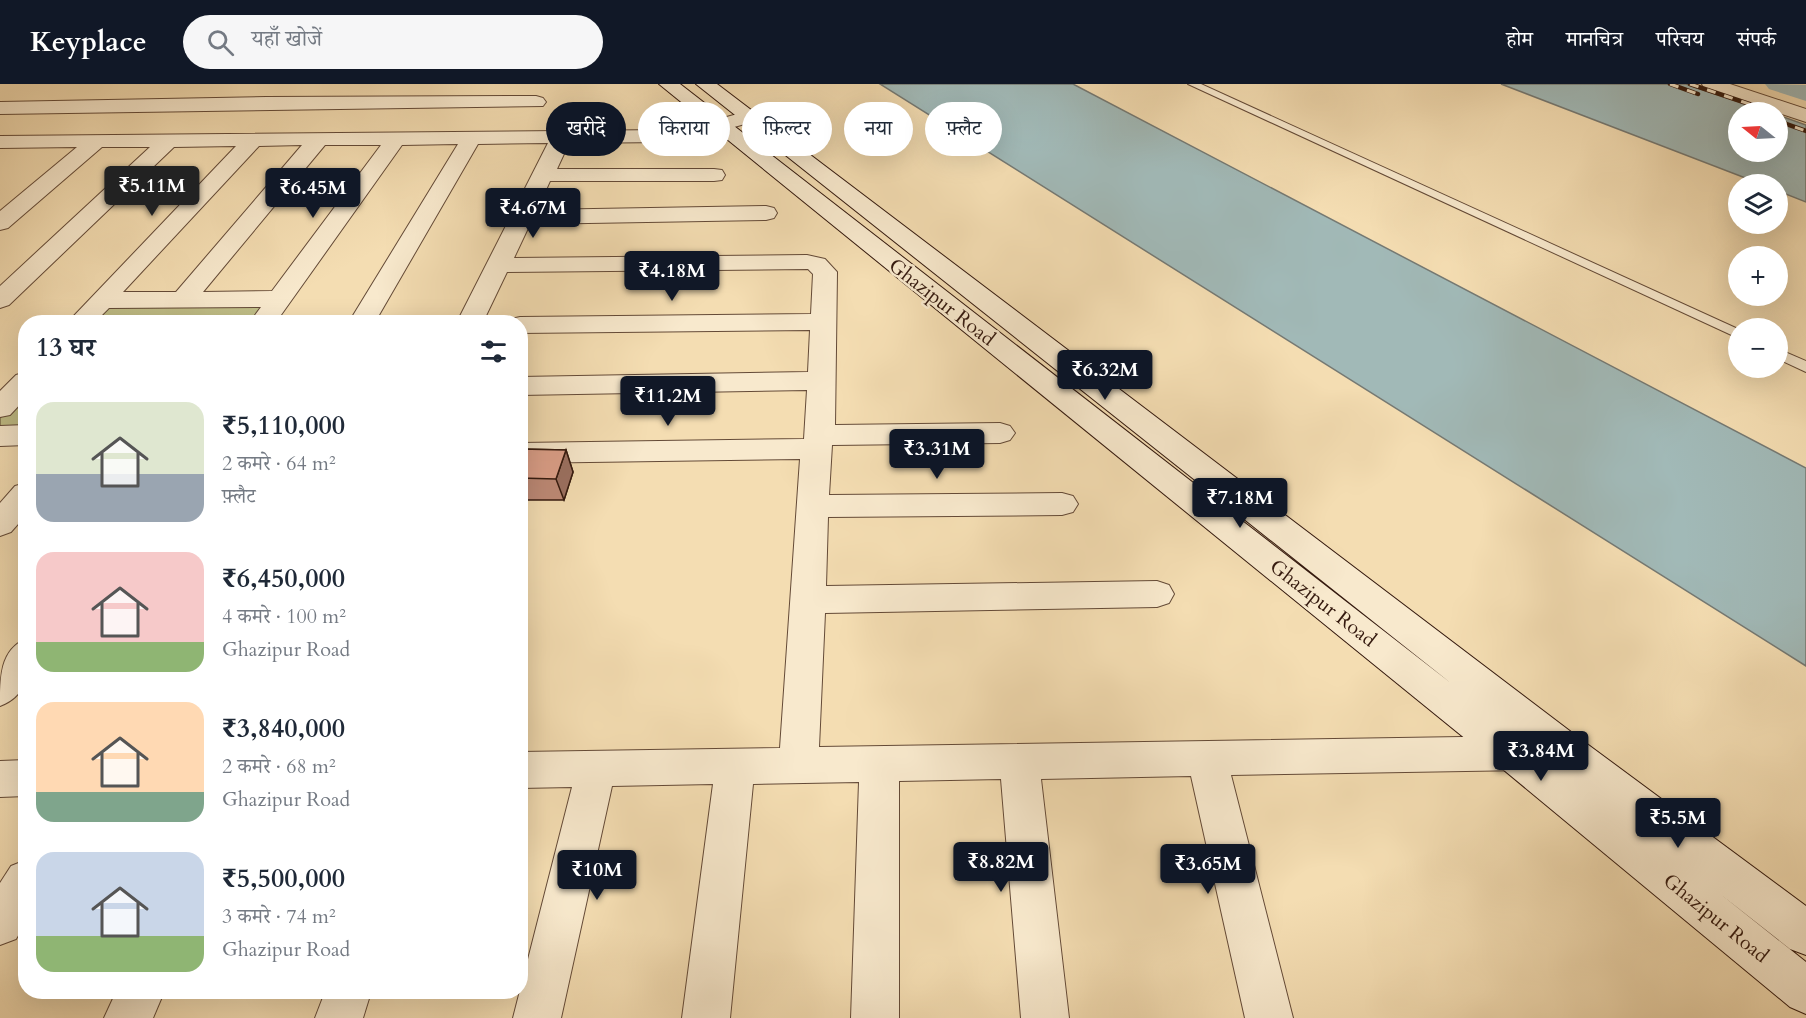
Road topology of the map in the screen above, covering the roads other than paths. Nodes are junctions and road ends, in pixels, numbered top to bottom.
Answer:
1 (215, 84) edge
2 (285, 84) edge
3 (404, 84) edge
4 (469, 84) edge
5 (545, 84) edge
6 (668, 84) edge
7 (705, 84) edge
8 (1192, 84) edge
9 (1711, 84) edge
10 (536, 102) junction
11 (266, 103) junction
12 (389, 103) junction
13 (457, 103) junction
14 (192, 105) junction
15 (0, 108) edge
16 (1806, 117) edge
17 (734, 121) junction
18 (626, 137) edge
19 (518, 138) junction
20 (546, 138) edge
21 (396, 139) junction
22 (471, 139) junction
23 (243, 140) junction
24 (318, 140) junction
25 (97, 141) junction
26 (168, 141) junction
27 (0, 142) edge
28 (551, 156) edge
29 (541, 175) junction
30 (714, 175) dead end
31 (766, 213) dead end
32 (521, 217) junction
33 (0, 223) edge
34 (498, 265) junction
35 (0, 300) edge
36 (102, 300) junction
37 (280, 300) junction
38 (182, 301) junction
39 (88, 315) edge
40 (269, 315) edge
41 (366, 315) edge
42 (473, 315) edge
43 (824, 322) junction
44 (528, 325) edge
45 (1728, 329) edge
46 (1788, 358) edge
47 (1806, 367) edge
48 (821, 381) junction
49 (528, 386) edge
50 (18, 389) edge
51 (0, 408) edge
52 (1000, 433) dead end
53 (18, 435) edge
54 (0, 436) edge
55 (818, 442) junction
56 (528, 453) edge
57 (18, 503) edge
58 (1062, 504) dead end
59 (813, 506) junction
60 (0, 524) edge
61 (1157, 594) dead end
62 (808, 600) junction
63 (18, 665) edge
64 (0, 690) edge
65 (1569, 753) junction
66 (1513, 754) junction
67 (1207, 759) junction
68 (1019, 762) junction
69 (879, 765) junction
70 (799, 766) junction
71 (735, 767) junction
72 (596, 769) junction
73 (528, 770) edge
74 (18, 778) edge
75 (0, 779) edge
76 (18, 894) edge
77 (0, 923) edge
78 (1806, 933) edge
79 (1806, 991) edge
80 (138, 999) edge
81 (346, 999) edge
82 (128, 1018) edge
83 (339, 1018) edge
84 (537, 1018) edge
85 (706, 1018) edge
86 (875, 1018) edge
87 (1045, 1018) edge
88 (1269, 1018) edge

1 - 14 street
2 - 11 street
3 - 12 street
4 - 13 street
5 - 10 street
6 - 17 street, Ghazipur Road
7 - 17 street, Ghazipur Road
8 - 45 lane
9 - 16 street
10 - 13 street
10 - 19 street
11 - 12 street
11 - 14 street
11 - 23 street
12 - 13 street
14 - 15 street
17 - 18 street
17 - 65 street, Ghazipur Road
17 - 66 street, Ghazipur Road
19 - 20 street
19 - 22 street
21 - 22 street
21 - 24 street
21 - 37 street
22 - 41 street
23 - 24 street
23 - 26 street
23 - 36 street
24 - 38 street
25 - 26 street
25 - 27 street
25 - 33 street
26 - 35 street
28 - 29 street
29 - 30 street
29 - 32 street
31 - 32 street
32 - 34 street
34 - 42 street
34 - 43 street
36 - 38 street
36 - 39 street
37 - 38 street
37 - 40 street
43 - 44 street
43 - 48 street
46 - 47 lane
48 - 49 street
48 - 55 street
50 - 51 street
52 - 55 street
53 - 54 street
55 - 56 street
55 - 59 street
57 - 60 street
58 - 59 street
59 - 62 street
61 - 62 street
62 - 70 street
63 - 64 street
65 - 66 street
65 - 78 street, Ghazipur Road
66 - 67 street
66 - 79 street, Ghazipur Road
67 - 68 street
67 - 88 street
68 - 69 street
68 - 87 street
69 - 70 street
69 - 86 street
70 - 71 street
71 - 72 street
71 - 85 street
72 - 73 street
72 - 84 street
74 - 75 street
76 - 77 street
80 - 82 street
81 - 83 street

